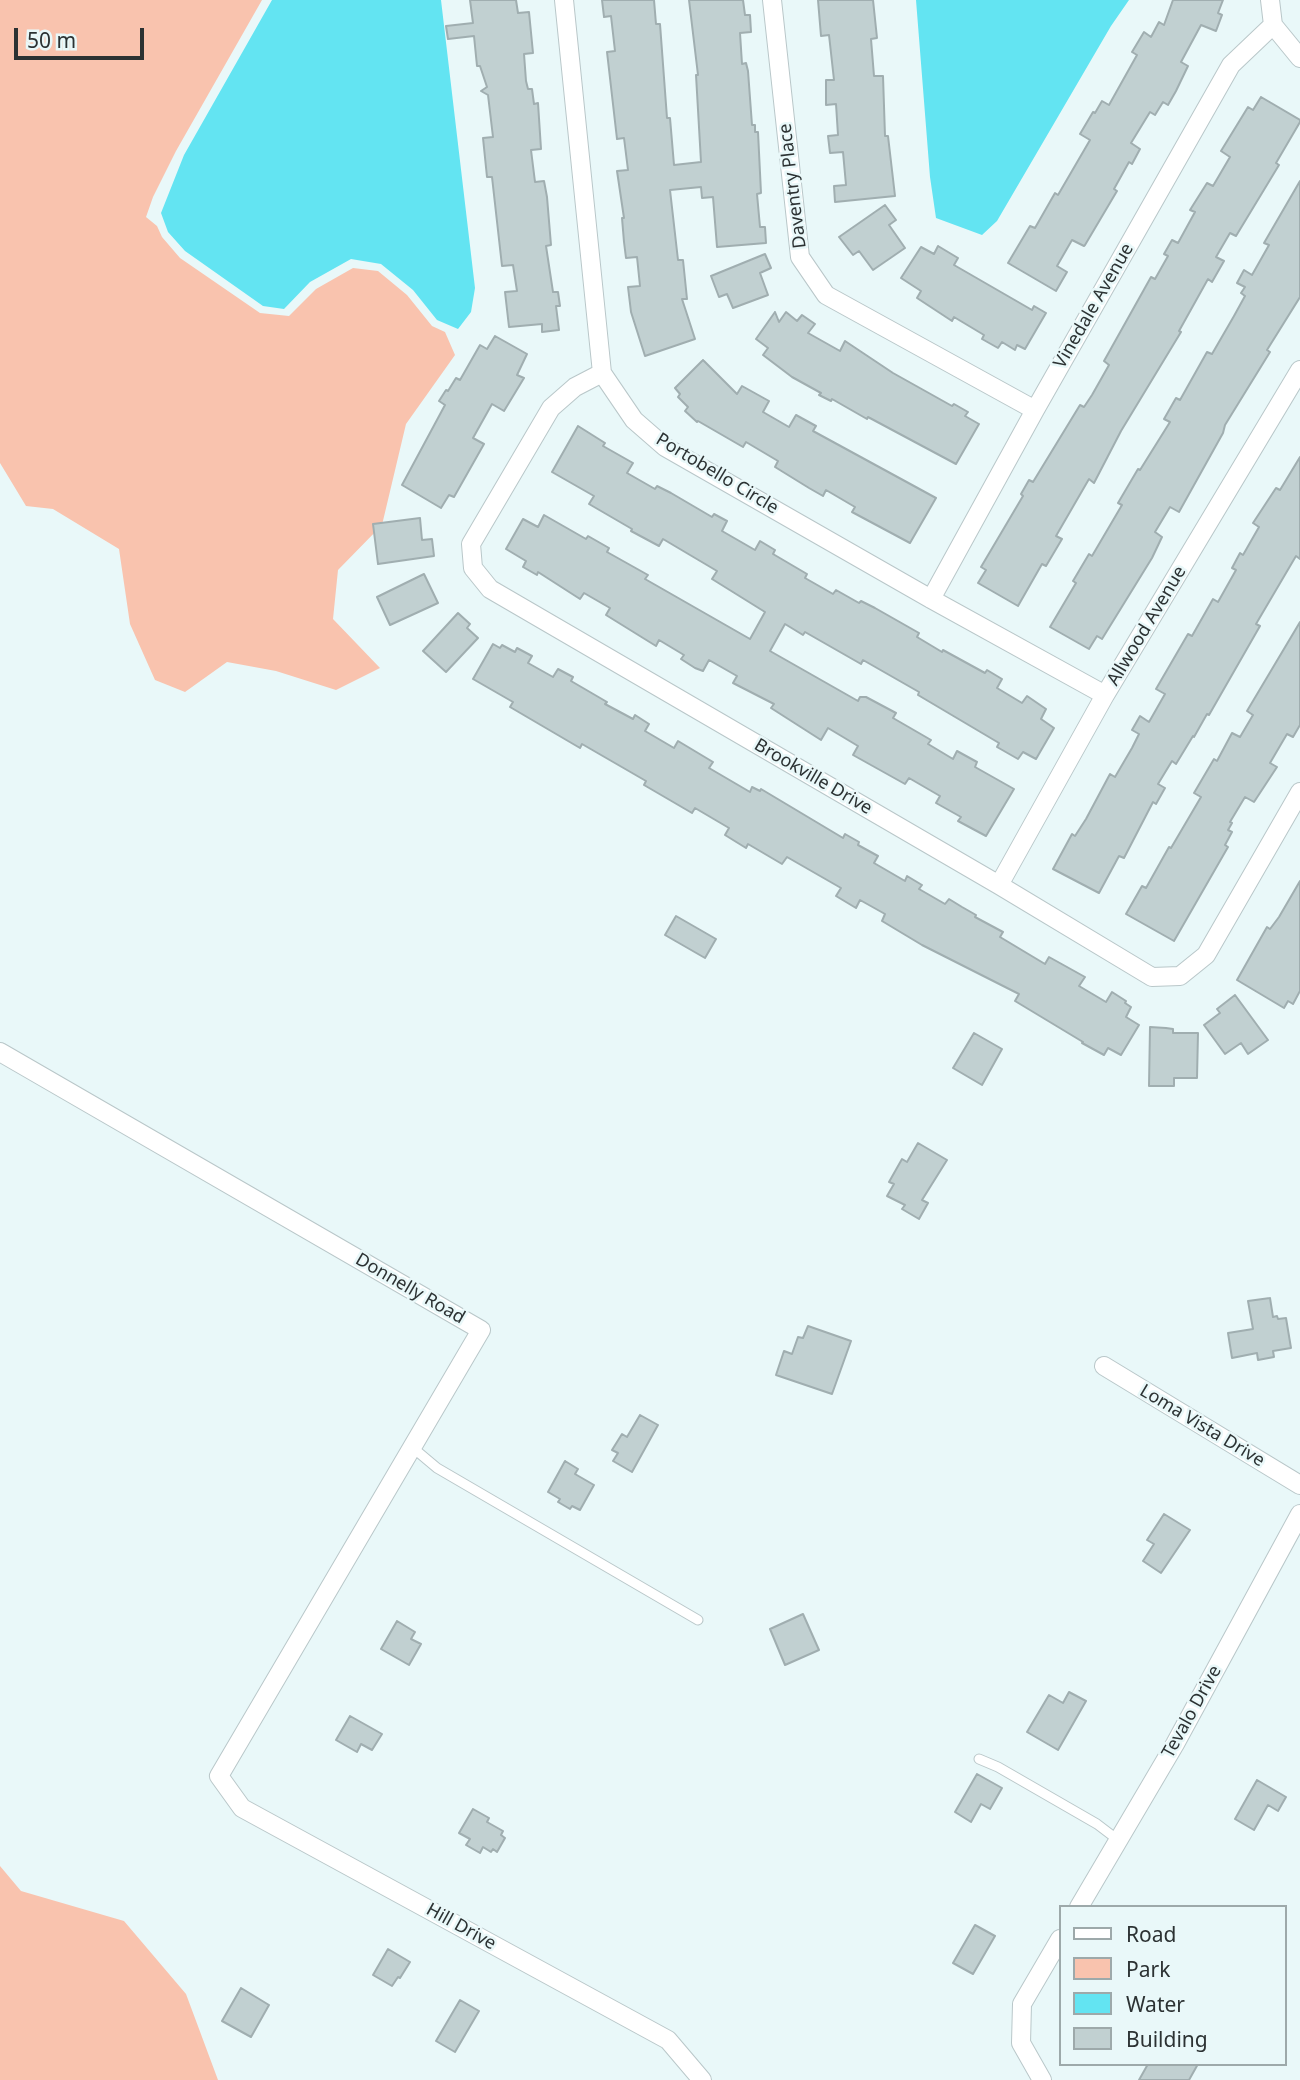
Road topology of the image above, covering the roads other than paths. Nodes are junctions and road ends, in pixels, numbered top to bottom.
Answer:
1 (564, 0) edge
2 (772, 0) edge
3 (1270, 0) edge
4 (1273, 25) junction
5 (1300, 58) edge
6 (1300, 370) edge
7 (602, 373) junction
8 (1035, 410) junction
9 (931, 599) junction
10 (1105, 695) junction
11 (1300, 792) edge
12 (999, 885) junction
13 (0, 1052) edge
14 (1104, 1366) dead end
15 (412, 1447) junction
16 (1300, 1485) edge
17 (1300, 1514) edge
18 (698, 1620) dead end
19 (979, 1759) dead end
20 (219, 1776) joint
21 (1118, 1840) junction
22 (1080, 1905) edge
23 (1058, 1943) edge
24 (702, 2080) edge
25 (1042, 2080) edge

1 - 7 street, Portobello Circle
2 - 8 street, Daventry Place
3 - 4 street
4 - 5 street
4 - 8 street, Vinedale Avenue
6 - 10 street, Allwood Avenue
7 - 9 street, Portobello Circle
7 - 12 street, Brookville Drive
8 - 9 street, Vinedale Avenue
9 - 10 street, Portobello Circle
10 - 12 street, Allwood Avenue
11 - 12 street, Brookville Drive
13 - 15 street, Donnelly Road
14 - 16 street, Loma Vista Drive
15 - 18 lane
15 - 20 street, Donnelly Road
17 - 21 street, Tevalo Drive
19 - 21 lane
20 - 24 street, Hill Drive
21 - 22 street, Tevalo Drive
23 - 25 street

